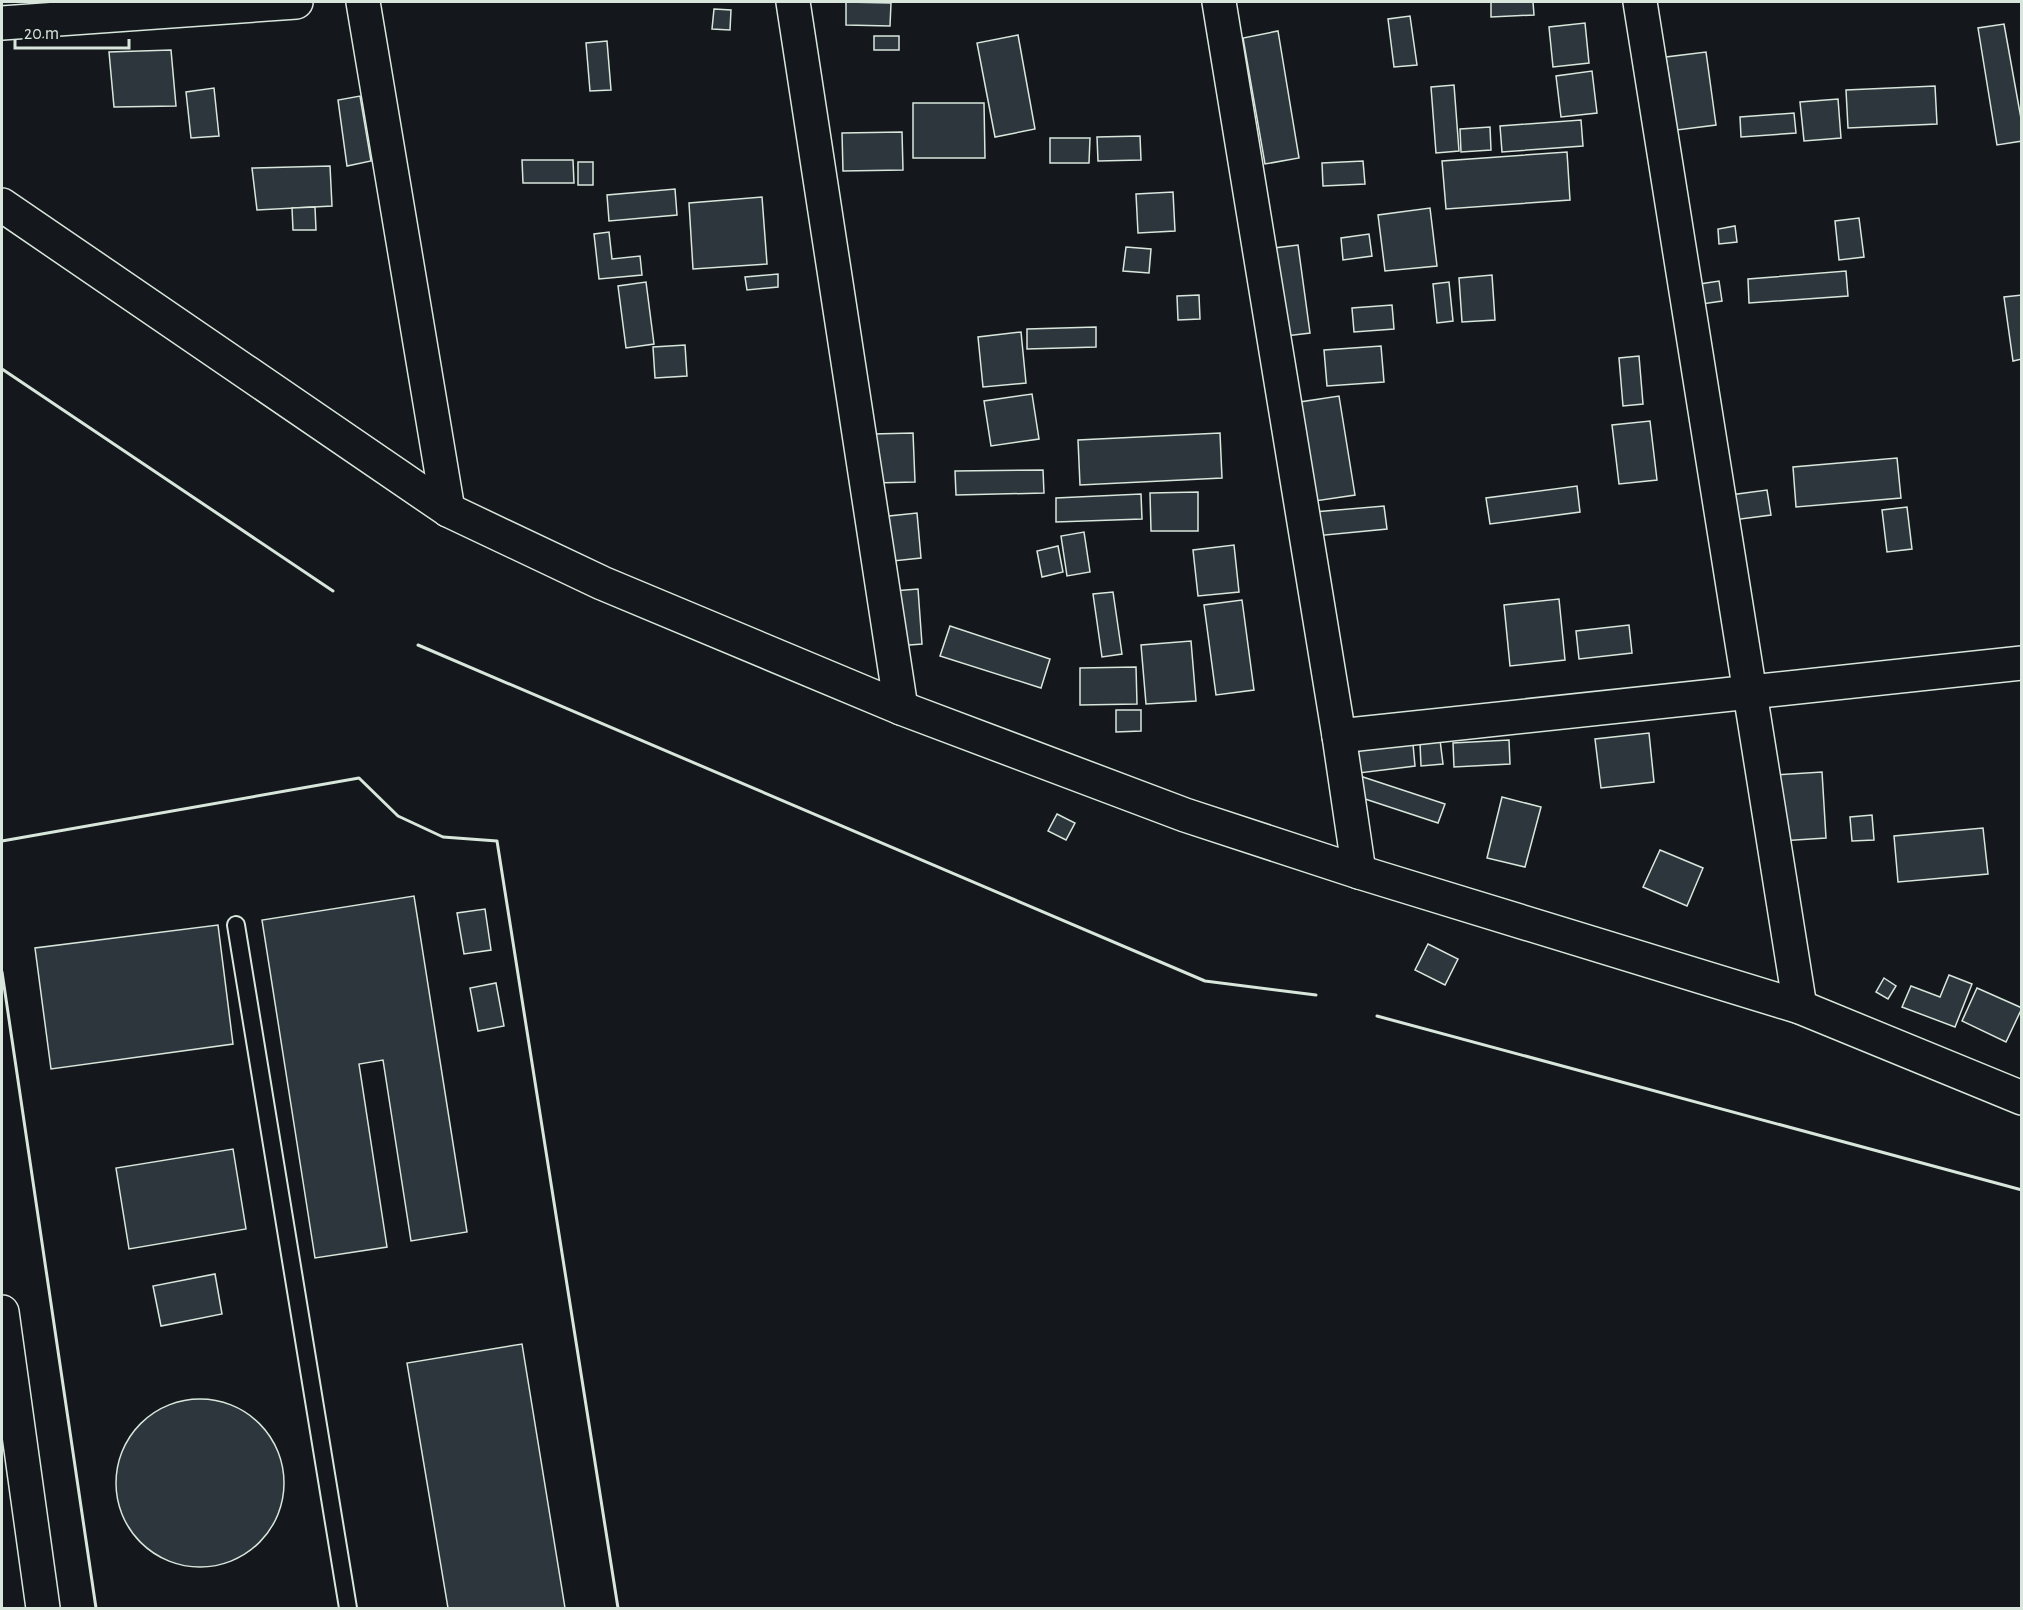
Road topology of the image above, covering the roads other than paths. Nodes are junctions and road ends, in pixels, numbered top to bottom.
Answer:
1 (296, 2) edge
2 (363, 2) edge
3 (793, 2) edge
4 (1220, 2) edge
5 (1640, 2) edge
6 (2, 23) edge
7 (2, 205) edge
8 (448, 510) junction
9 (2022, 663) edge
10 (1750, 691) junction
11 (901, 708) junction
12 (1339, 736) junction
13 (1359, 872) junction
14 (236, 925) dead end
15 (1800, 1007) junction
16 (2022, 1098) edge
17 (2, 1312) edge
18 (43, 1608) edge
19 (348, 1608) edge

1 - 6 street
2 - 8 street
3 - 11 street
4 - 12 street
5 - 10 street
7 - 8 street
8 - 11 street
9 - 10 street
10 - 12 street
10 - 15 street
11 - 13 street
12 - 13 street
13 - 15 street
14 - 19 lane
15 - 16 street
17 - 18 street

